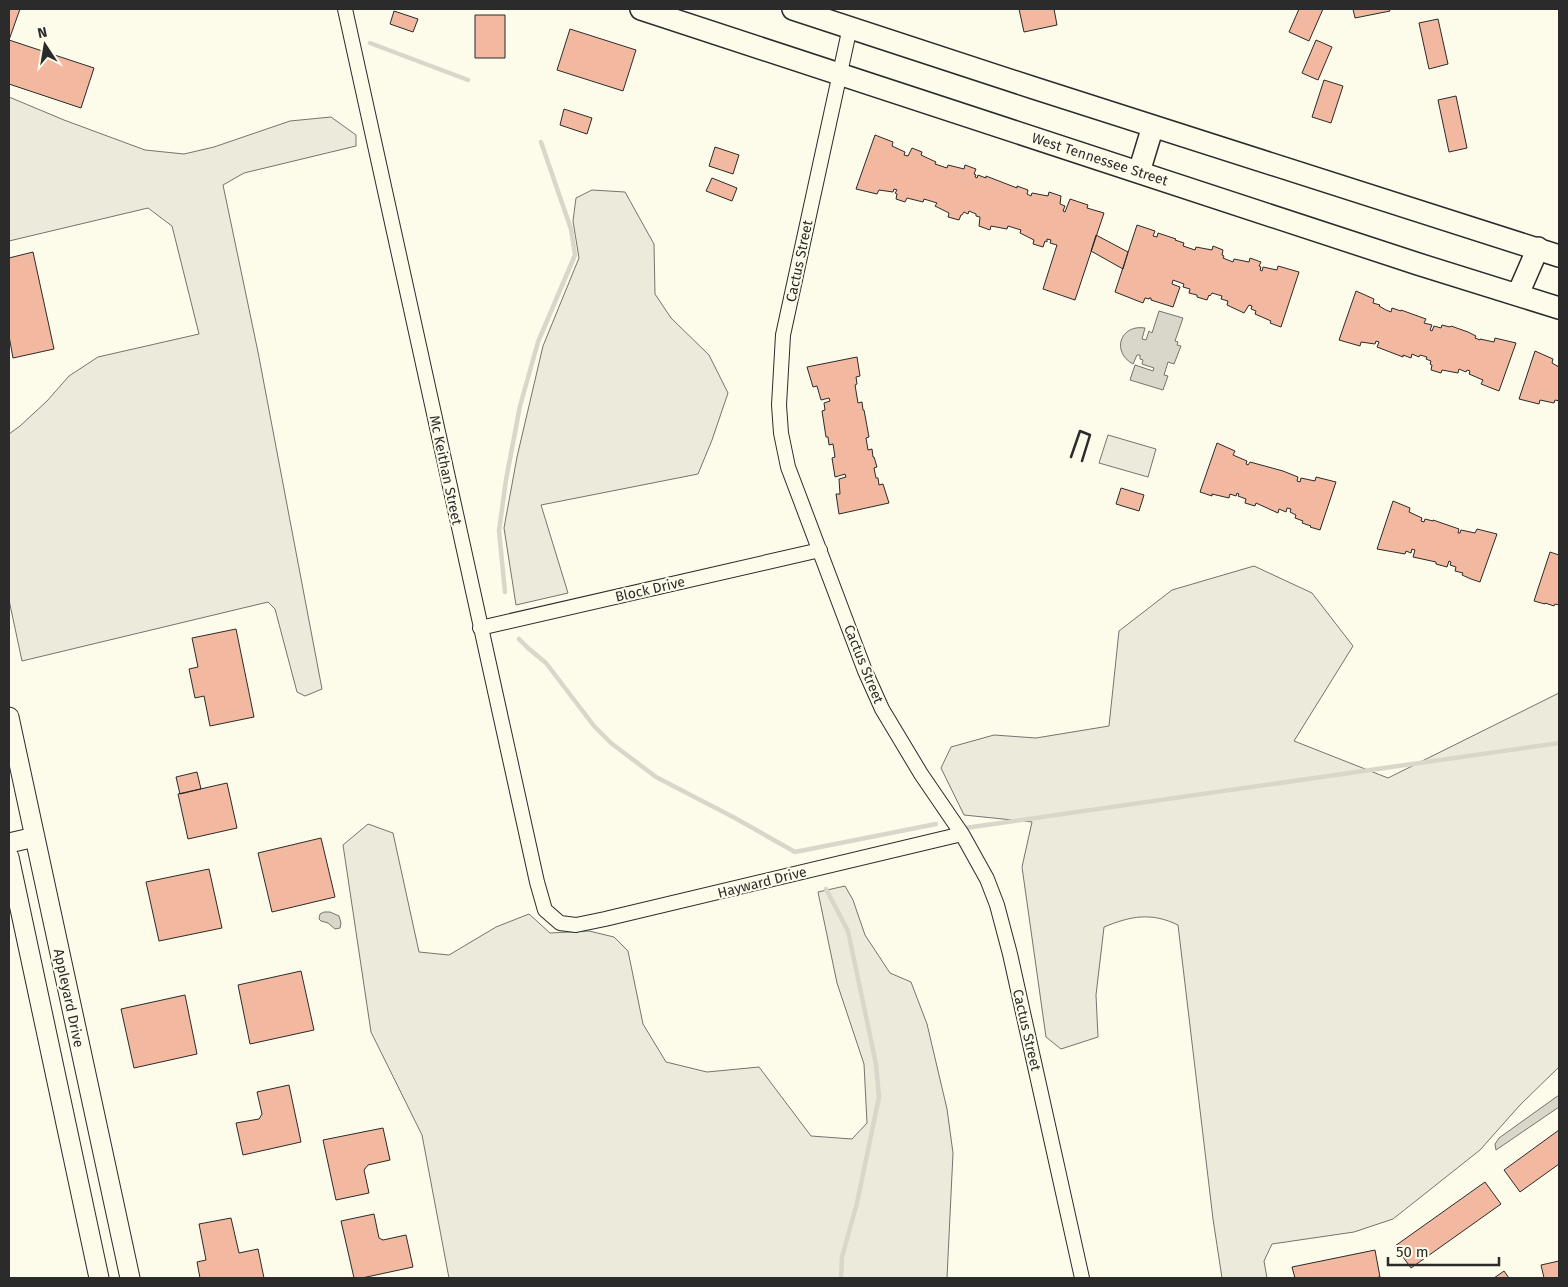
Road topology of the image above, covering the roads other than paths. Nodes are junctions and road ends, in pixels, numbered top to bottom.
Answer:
1 (345, 9) edge
2 (641, 9) edge
3 (794, 9) edge
4 (850, 27) junction
5 (840, 75) junction
6 (1153, 126) junction
7 (1139, 172) junction
8 (1538, 248) junction
9 (1559, 256) edge
10 (1518, 294) junction
11 (1559, 308) edge
12 (820, 550) junction
13 (480, 628) junction
14 (9, 717) edge
15 (962, 834) junction
16 (35, 838) junction
17 (9, 843) edge
18 (9, 857) edge
19 (560, 923) joint
20 (118, 1223) junction
21 (89, 1229) junction
22 (99, 1278) edge
23 (130, 1278) edge
24 (1082, 1278) edge

1 - 13 street, Mc Keithan Street
2 - 5 main road, West Tennessee Street
3 - 4 main road
4 - 5 street, Cactus Street
4 - 6 main road
5 - 7 main road, West Tennessee Street
5 - 12 street, Cactus Street
6 - 7 main road
6 - 8 main road
7 - 10 main road, West Tennessee Street
8 - 9 main road
8 - 10 main road
10 - 11 main road, West Tennessee Street
12 - 13 street, Block Drive
12 - 15 street, Cactus Street
13 - 19 street, Mc Keithan Street
14 - 16 main road, Appleyard Drive
15 - 19 street, Hayward Drive
15 - 24 street, Cactus Street
16 - 17 main road
16 - 20 main road, Appleyard Drive
18 - 21 main road
20 - 21 main road
20 - 23 main road, Appleyard Drive
21 - 22 main road

